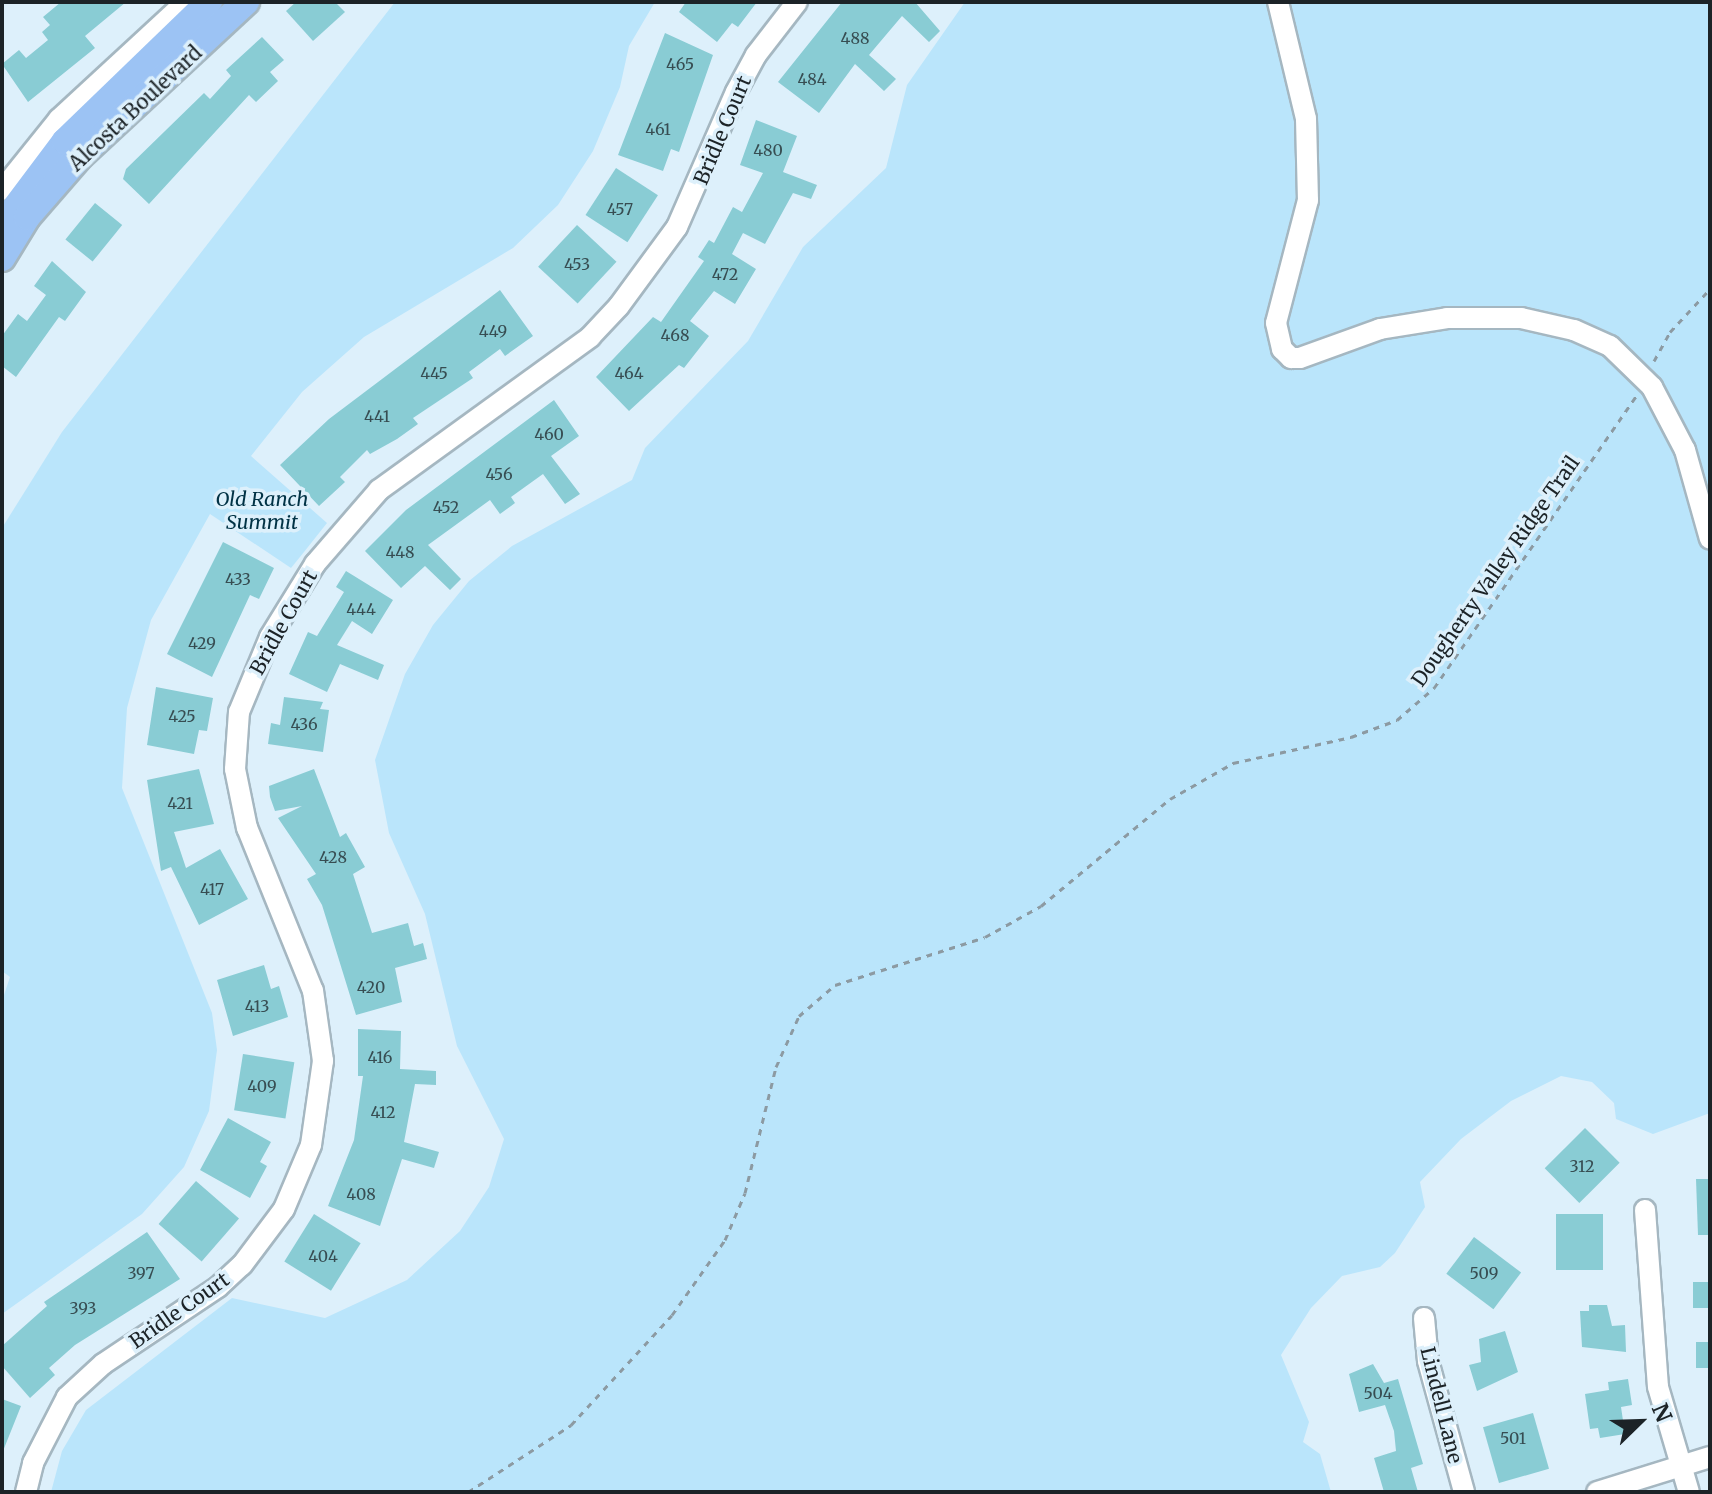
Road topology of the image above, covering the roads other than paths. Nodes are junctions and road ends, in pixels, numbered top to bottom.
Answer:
1 (186, 2) edge
2 (209, 2) edge
3 (797, 2) edge
4 (1278, 2) edge
5 (235, 6) edge
6 (2, 190) edge
7 (2, 225) edge
8 (2, 258) edge
9 (1710, 539) edge
10 (1645, 1210) dead end
11 (1424, 1318) dead end
12 (1710, 1457) edge
13 (1680, 1465) junction
14 (26, 1492) edge
15 (1464, 1492) edge
16 (1597, 1492) edge
17 (1689, 1492) edge

1 - 6 street, Alcosta Boulevard
2 - 7 main road, Alcosta Boulevard
3 - 14 street, Bridle Court
4 - 9 street
5 - 8 main road, Alcosta Boulevard
10 - 13 street
11 - 15 street, Lindell Lane
12 - 13 street
13 - 16 street
13 - 17 street

